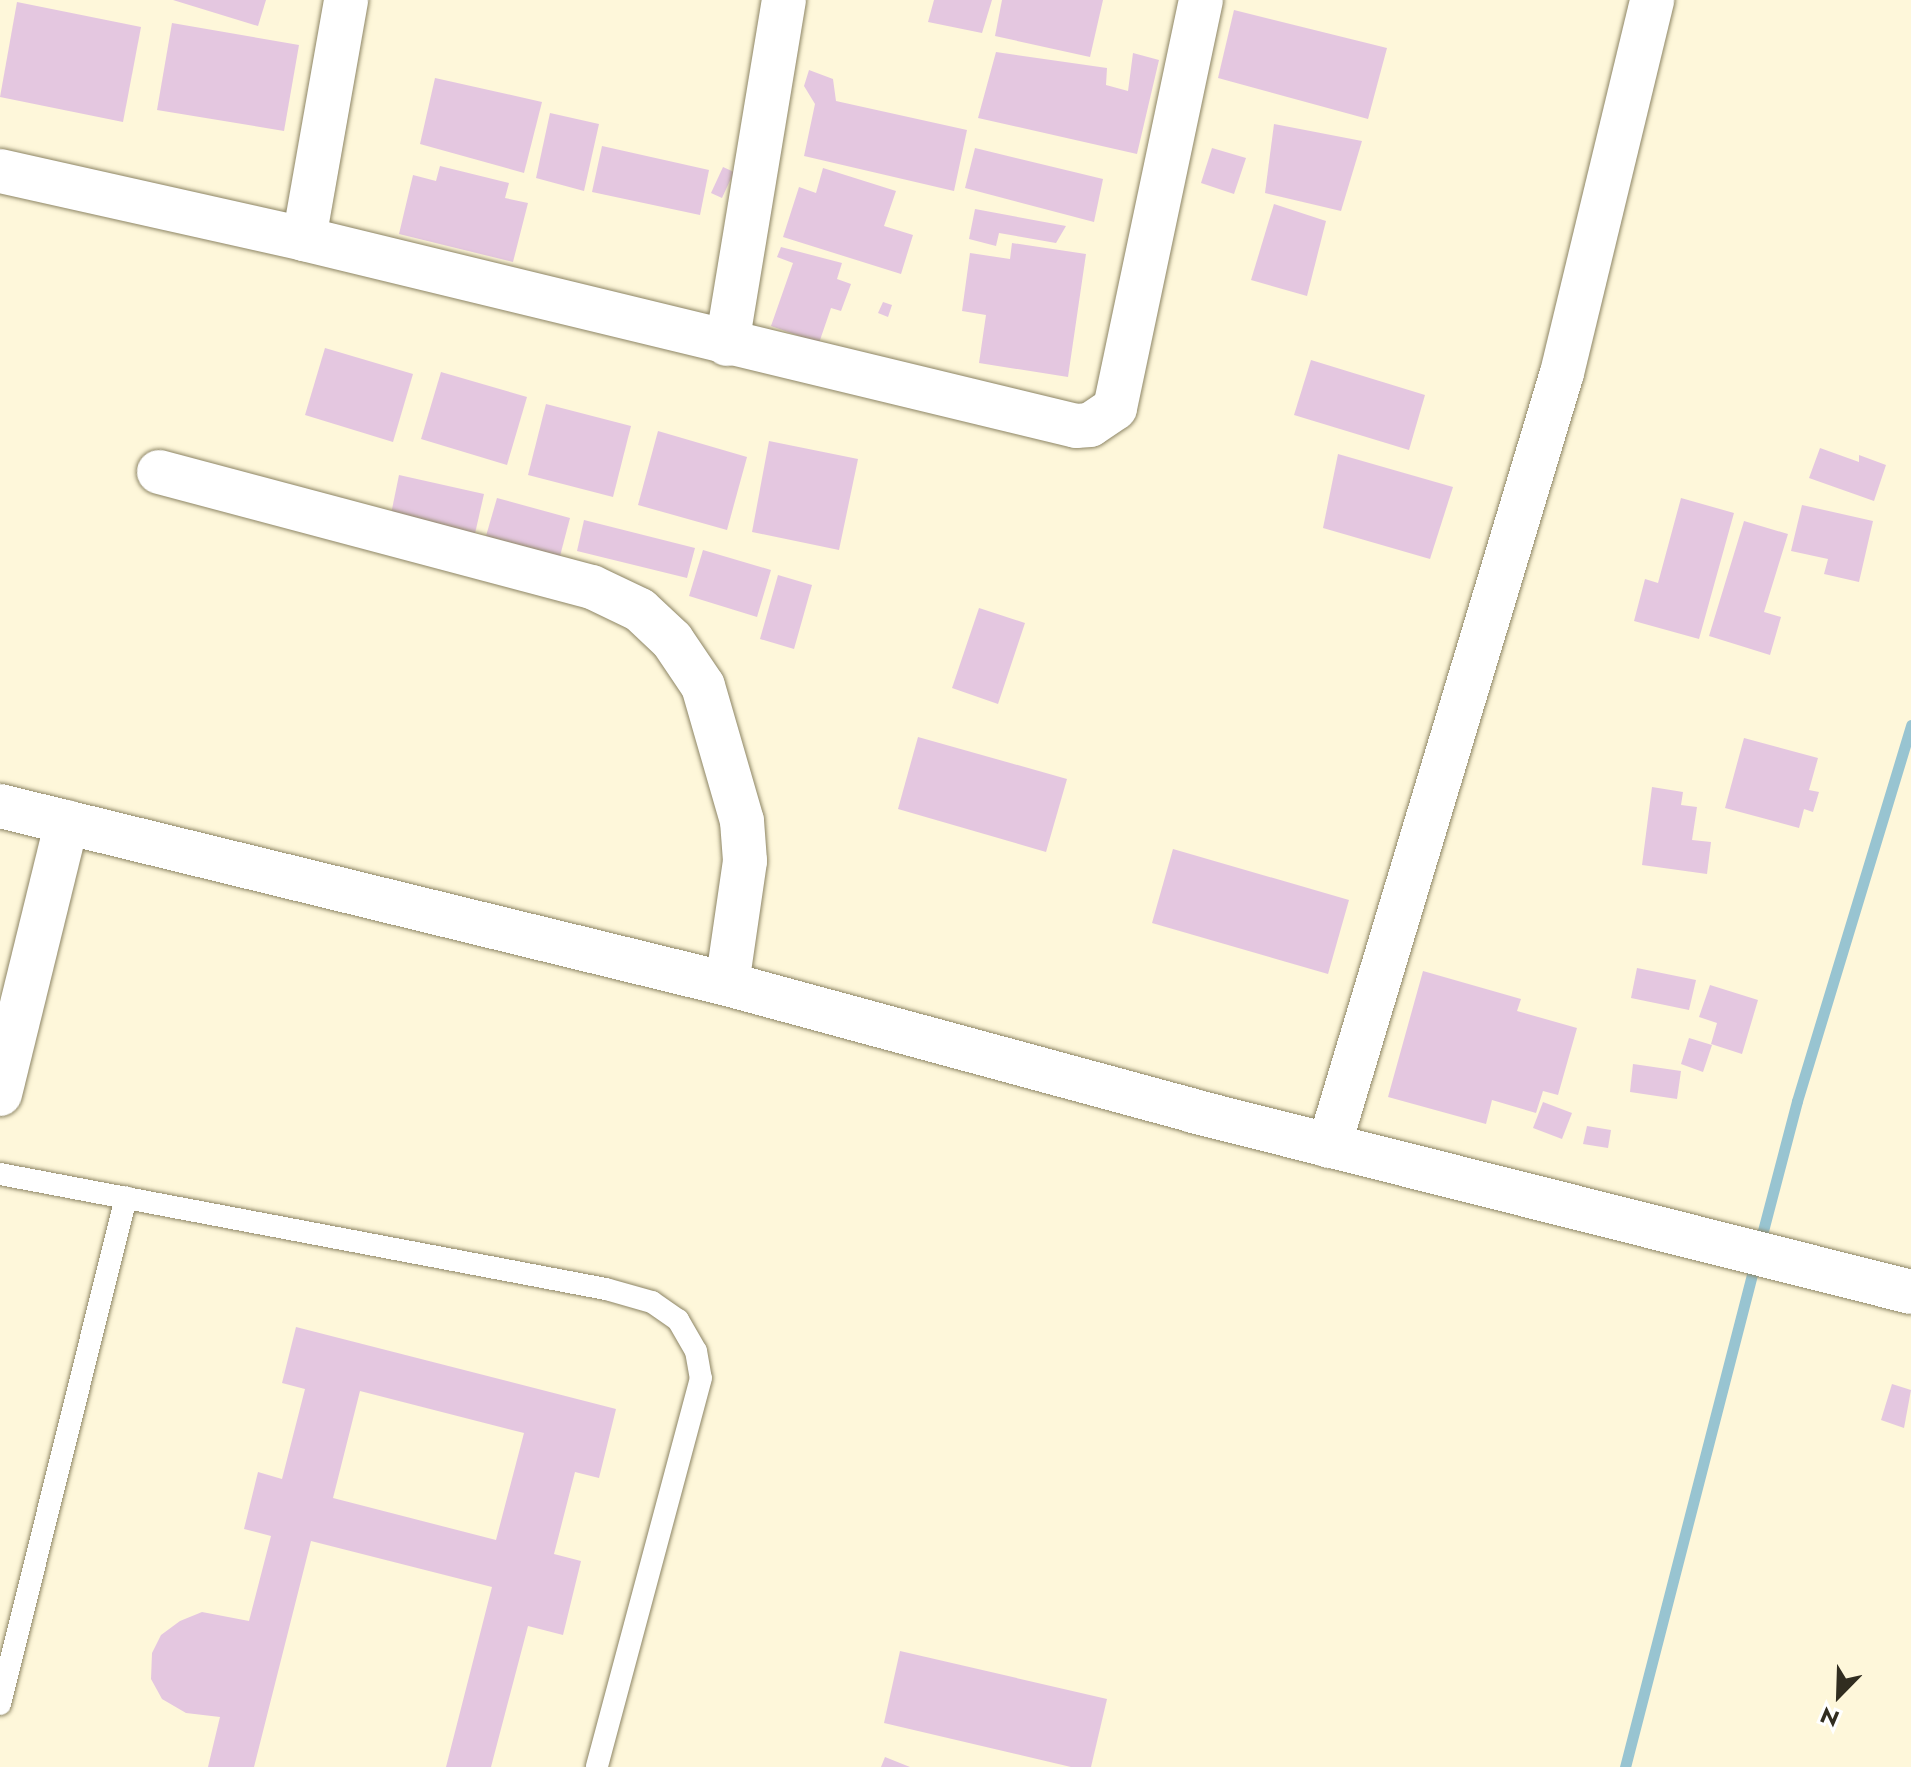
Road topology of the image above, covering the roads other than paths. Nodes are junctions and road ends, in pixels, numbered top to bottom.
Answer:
1 (346, 0) edge
2 (784, 0) edge
3 (1201, 0) edge
4 (1652, 0) edge
5 (0, 171) edge
6 (304, 239) junction
7 (727, 344) junction
8 (159, 472) dead end
9 (0, 806) edge
10 (67, 822) junction
11 (727, 984) junction
12 (0, 1094) edge
13 (1329, 1146) junction
14 (0, 1174) edge
15 (126, 1197) junction
16 (1911, 1292) edge
17 (0, 1704) edge
18 (597, 1767) edge

1 - 6 street
2 - 7 street
3 - 7 street
4 - 13 street
5 - 6 street
6 - 7 street
8 - 11 street
9 - 10 street
10 - 11 street
10 - 12 street
11 - 13 street
13 - 16 street
14 - 15 lane
15 - 17 lane
15 - 18 lane

